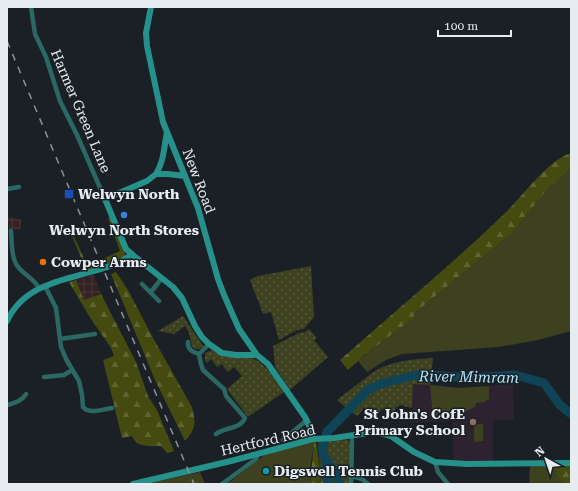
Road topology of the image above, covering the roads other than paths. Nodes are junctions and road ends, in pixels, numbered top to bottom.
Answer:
1 (31, 7) edge
2 (151, 7) edge
3 (167, 131) junction
4 (156, 174) junction
5 (185, 176) junction
6 (19, 187) dead end
7 (7, 189) edge
8 (105, 199) junction
9 (11, 231) dead end
10 (132, 254) junction
11 (162, 278) junction
12 (142, 284) dead end
13 (42, 287) junction
14 (151, 292) junction
15 (159, 301) dead end
16 (7, 320) edge
17 (95, 334) dead end
18 (60, 338) junction
19 (188, 342) dead end
20 (209, 344) junction
21 (199, 354) junction
22 (257, 355) junction
23 (72, 370) junction
24 (44, 377) dead end
25 (26, 394) dead end
26 (7, 405) edge
27 (112, 408) dead end
28 (307, 420) junction
29 (216, 434) dead end
30 (313, 439) junction
31 (283, 440) dead end
32 (352, 440) dead end
33 (258, 454) junction
34 (435, 462) junction
35 (571, 462) edge
36 (352, 476) junction
37 (133, 484) edge
38 (222, 484) edge
39 (351, 484) edge
40 (368, 484) edge
41 (448, 484) edge

1 - 8 street, Harmer Green Lane
2 - 3 street, New Road
3 - 4 street
3 - 5 street, New Road
4 - 5 street
4 - 8 street
5 - 22 street, New Road
6 - 7 street
8 - 10 street, Harmer Green Lane
9 - 13 street
10 - 11 street, Harmer Green Lane
10 - 13 street
11 - 14 street
11 - 20 street, Harmer Green Lane
12 - 14 street
13 - 16 street
13 - 18 street
14 - 15 street
17 - 18 street
18 - 23 street
19 - 21 street
20 - 21 street
20 - 22 street, Harmer Green Lane
21 - 29 street
22 - 28 street
23 - 24 street
23 - 27 street
25 - 26 street
28 - 30 street
28 - 31 street, Hertford Road
30 - 33 street, Hertford Road
30 - 34 street, Hertford Road
32 - 36 street
33 - 37 street, Hertford Road
33 - 38 street
34 - 35 street, Hertford Road
34 - 41 street
36 - 39 street
36 - 40 street

